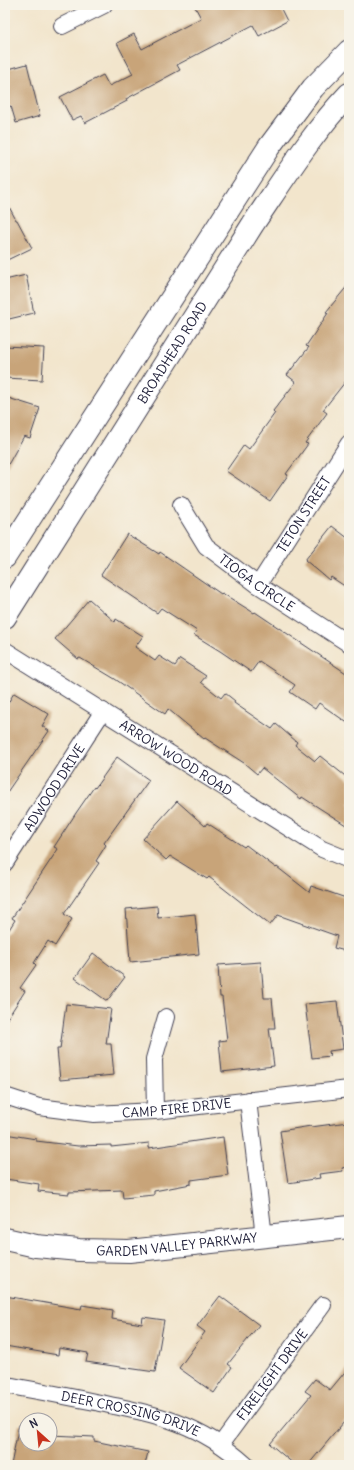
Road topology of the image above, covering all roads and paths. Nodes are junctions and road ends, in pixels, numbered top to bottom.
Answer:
1 (104, 5) edge
2 (62, 26) dead end
3 (349, 51) edge
4 (349, 94) edge
5 (349, 443) edge
6 (180, 505) dead end
7 (5, 557) edge
8 (258, 586) junction
9 (5, 617) edge
10 (349, 644) edge
11 (5, 650) edge
12 (103, 711) junction
13 (349, 860) edge
14 (5, 863) edge
15 (166, 1017) dead end
16 (349, 1089) edge
17 (5, 1096) edge
18 (248, 1100) junction
19 (155, 1112) junction
20 (349, 1227) edge
21 (264, 1237) junction
22 (5, 1239) edge
23 (323, 1305) dead end
24 (5, 1384) edge
25 (221, 1444) junction
26 (246, 1465) edge

1 - 2 street
3 - 7 street
4 - 9 street, BROADHEAD ROAD
5 - 8 street, TETON STREET
6 - 8 street, TIOGA CIRCLE
8 - 10 street, TIOGA CIRCLE
11 - 12 street, ARROW WOOD ROAD
12 - 13 street, ARROW WOOD ROAD
12 - 14 street, ADWOOD DRIVE
15 - 19 street
16 - 18 street, CAMP FIRE DRIVE
17 - 19 street, CAMP FIRE DRIVE
18 - 19 street, CAMP FIRE DRIVE
18 - 21 street
20 - 21 street, GARDEN VALLEY PARKWAY
21 - 22 street, GARDEN VALLEY PARKWAY
23 - 25 street, FIRELIGHT DRIVE
24 - 25 street, DEER CROSSING DRIVE
25 - 26 street, DEER CROSSING DRIVE

